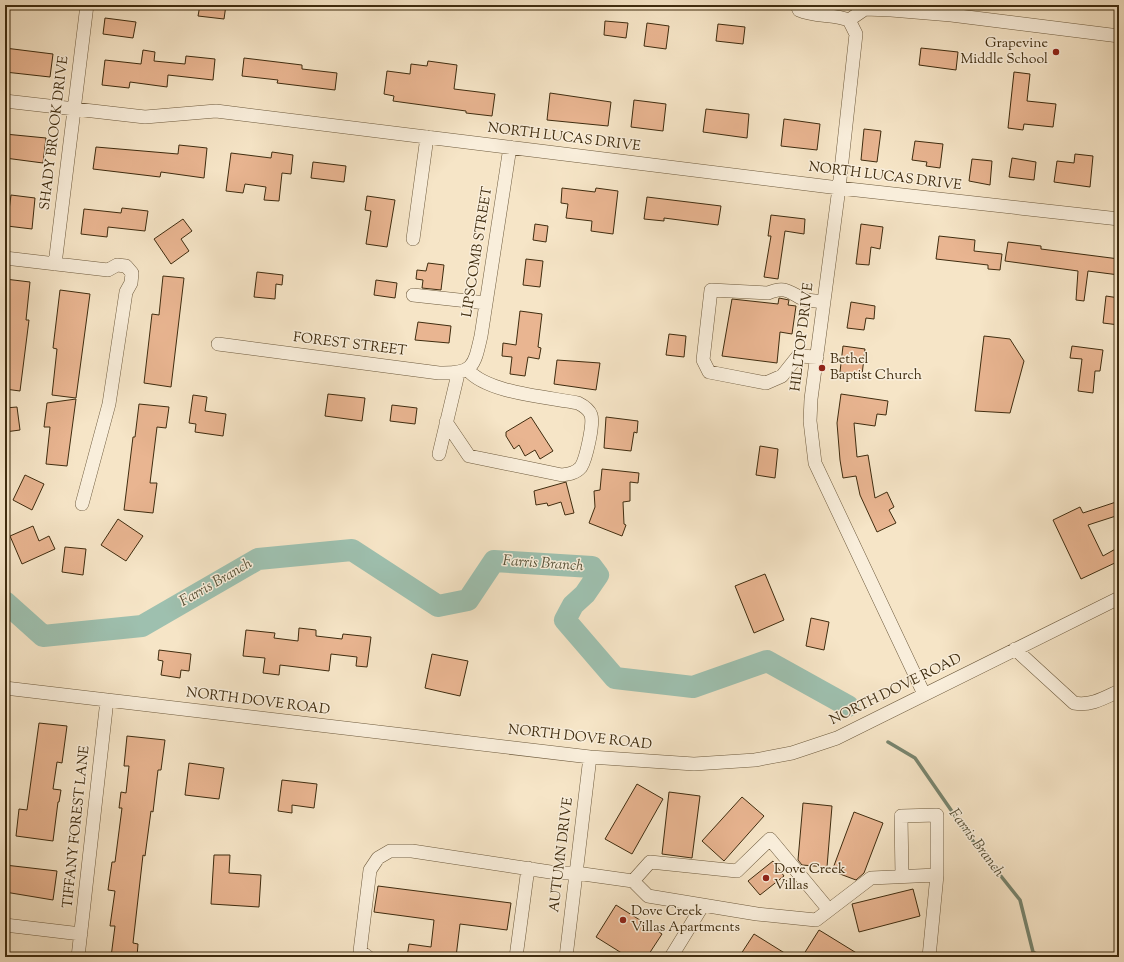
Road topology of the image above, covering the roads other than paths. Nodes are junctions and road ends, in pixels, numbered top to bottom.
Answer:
1 (87, 5) edge
2 (797, 5) edge
3 (849, 20) junction
4 (1119, 36) edge
5 (5, 101) edge
6 (75, 110) junction
7 (427, 137) junction
8 (510, 148) junction
9 (839, 188) junction
10 (1119, 219) edge
11 (413, 239) dead end
12 (5, 258) edge
13 (55, 264) junction
14 (413, 295) dead end
15 (824, 302) junction
16 (486, 303) junction
17 (218, 344) dead end
18 (817, 358) junction
19 (466, 368) junction
20 (446, 422) junction
21 (439, 454) dead end
22 (82, 504) dead end
23 (1119, 598) edge
24 (1015, 649) junction
25 (5, 688) edge
26 (1119, 691) edge
27 (924, 694) junction
28 (107, 700) junction
29 (590, 757) junction
30 (528, 868) junction
31 (576, 873) junction
32 (937, 875) junction
33 (902, 876) junction
34 (633, 881) junction
35 (703, 905) junction
36 (829, 910) junction
37 (5, 925) edge
38 (81, 934) junction
39 (78, 957) edge
40 (368, 957) edge
41 (516, 957) edge
42 (566, 957) edge
43 (671, 957) edge
44 (929, 957) edge

1 - 6 street, SHADY BROOK DRIVE
2 - 3 street
3 - 4 street
3 - 9 street, HILLTOP DRIVE
5 - 6 street, NORTH LUCAS DRIVE
6 - 7 street, NORTH LUCAS DRIVE
6 - 13 street, SHADY BROOK DRIVE
7 - 8 street, NORTH LUCAS DRIVE
7 - 11 street
8 - 9 street, NORTH LUCAS DRIVE
8 - 16 street, LIPSCOMB STREET
9 - 10 street, NORTH LUCAS DRIVE
9 - 15 street, HILLTOP DRIVE
12 - 13 street
13 - 22 street
14 - 16 street
15 - 18 street, HILLTOP DRIVE
15 - 18 street
16 - 19 street, LIPSCOMB STREET
17 - 19 street, FOREST STREET
18 - 27 street, HILLTOP DRIVE
19 - 20 street, LIPSCOMB STREET
19 - 20 street
20 - 21 street, LIPSCOMB STREET
23 - 24 street, NORTH DOVE ROAD
24 - 26 street
24 - 27 street, NORTH DOVE ROAD
25 - 28 street, NORTH DOVE ROAD
27 - 29 street, NORTH DOVE ROAD
28 - 29 street, NORTH DOVE ROAD
28 - 38 street, TIFFANY FOREST LANE
29 - 31 street, AUTUMN DRIVE
30 - 31 street
30 - 40 street
30 - 41 street
31 - 34 street
31 - 42 street, AUTUMN DRIVE
32 - 33 street
32 - 33 street
32 - 44 street
33 - 36 street
34 - 35 street
34 - 36 street
35 - 36 street
35 - 43 street
37 - 38 street
38 - 39 street, TIFFANY FOREST LANE

